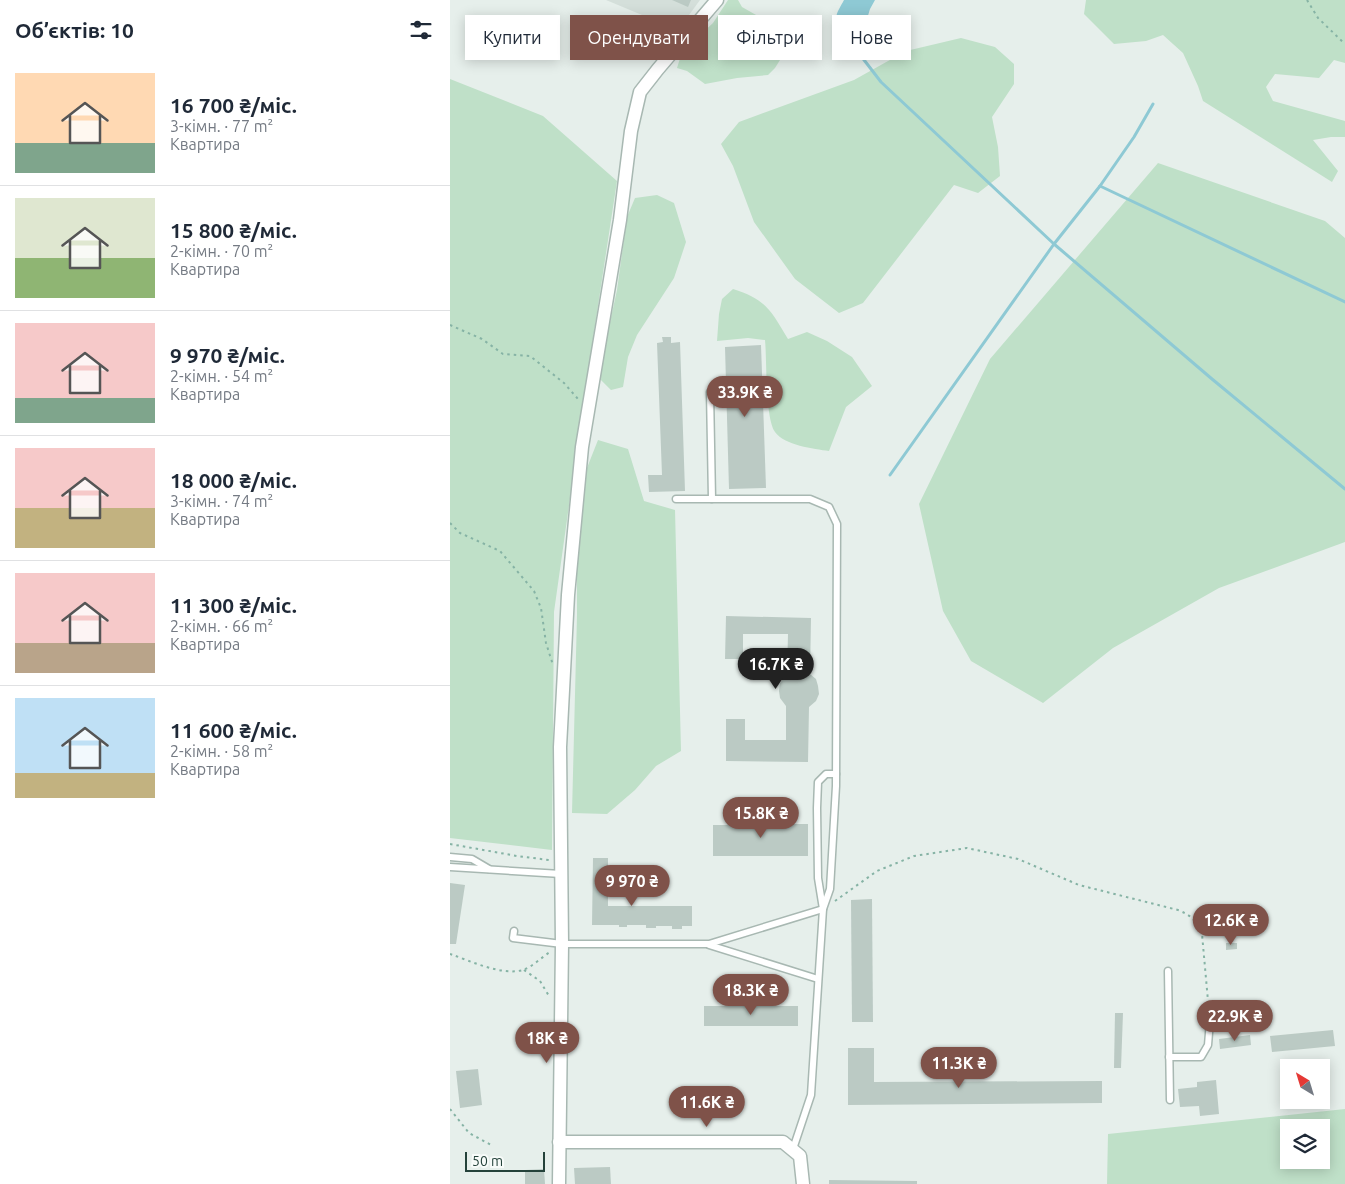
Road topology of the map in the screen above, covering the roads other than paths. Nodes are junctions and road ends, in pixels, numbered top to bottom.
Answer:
1 (717, 0) edge
2 (710, 392) dead end
3 (676, 499) dead end
4 (712, 499) junction
5 (836, 774) junction
6 (450, 857) edge
7 (450, 867) edge
8 (561, 868) junction
9 (491, 870) junction
10 (823, 909) junction
11 (514, 931) dead end
12 (562, 944) junction
13 (708, 944) junction
14 (1168, 971) dead end
15 (818, 978) junction
16 (1210, 1021) road end
17 (1169, 1057) junction
18 (1170, 1100) dead end
19 (559, 1142) junction
20 (793, 1149) junction
21 (559, 1184) edge
22 (803, 1184) edge

1 - 8 street
2 - 4 lane
3 - 4 lane
4 - 5 lane
5 - 10 lane
5 - 10 lane
6 - 9 lane
7 - 9 lane
8 - 9 lane
8 - 12 street
10 - 13 lane
10 - 15 lane
11 - 12 lane
12 - 13 lane
12 - 19 street
13 - 15 lane
14 - 17 lane
15 - 20 lane
16 - 17 lane
17 - 18 lane
19 - 20 street
19 - 21 street
20 - 22 street

